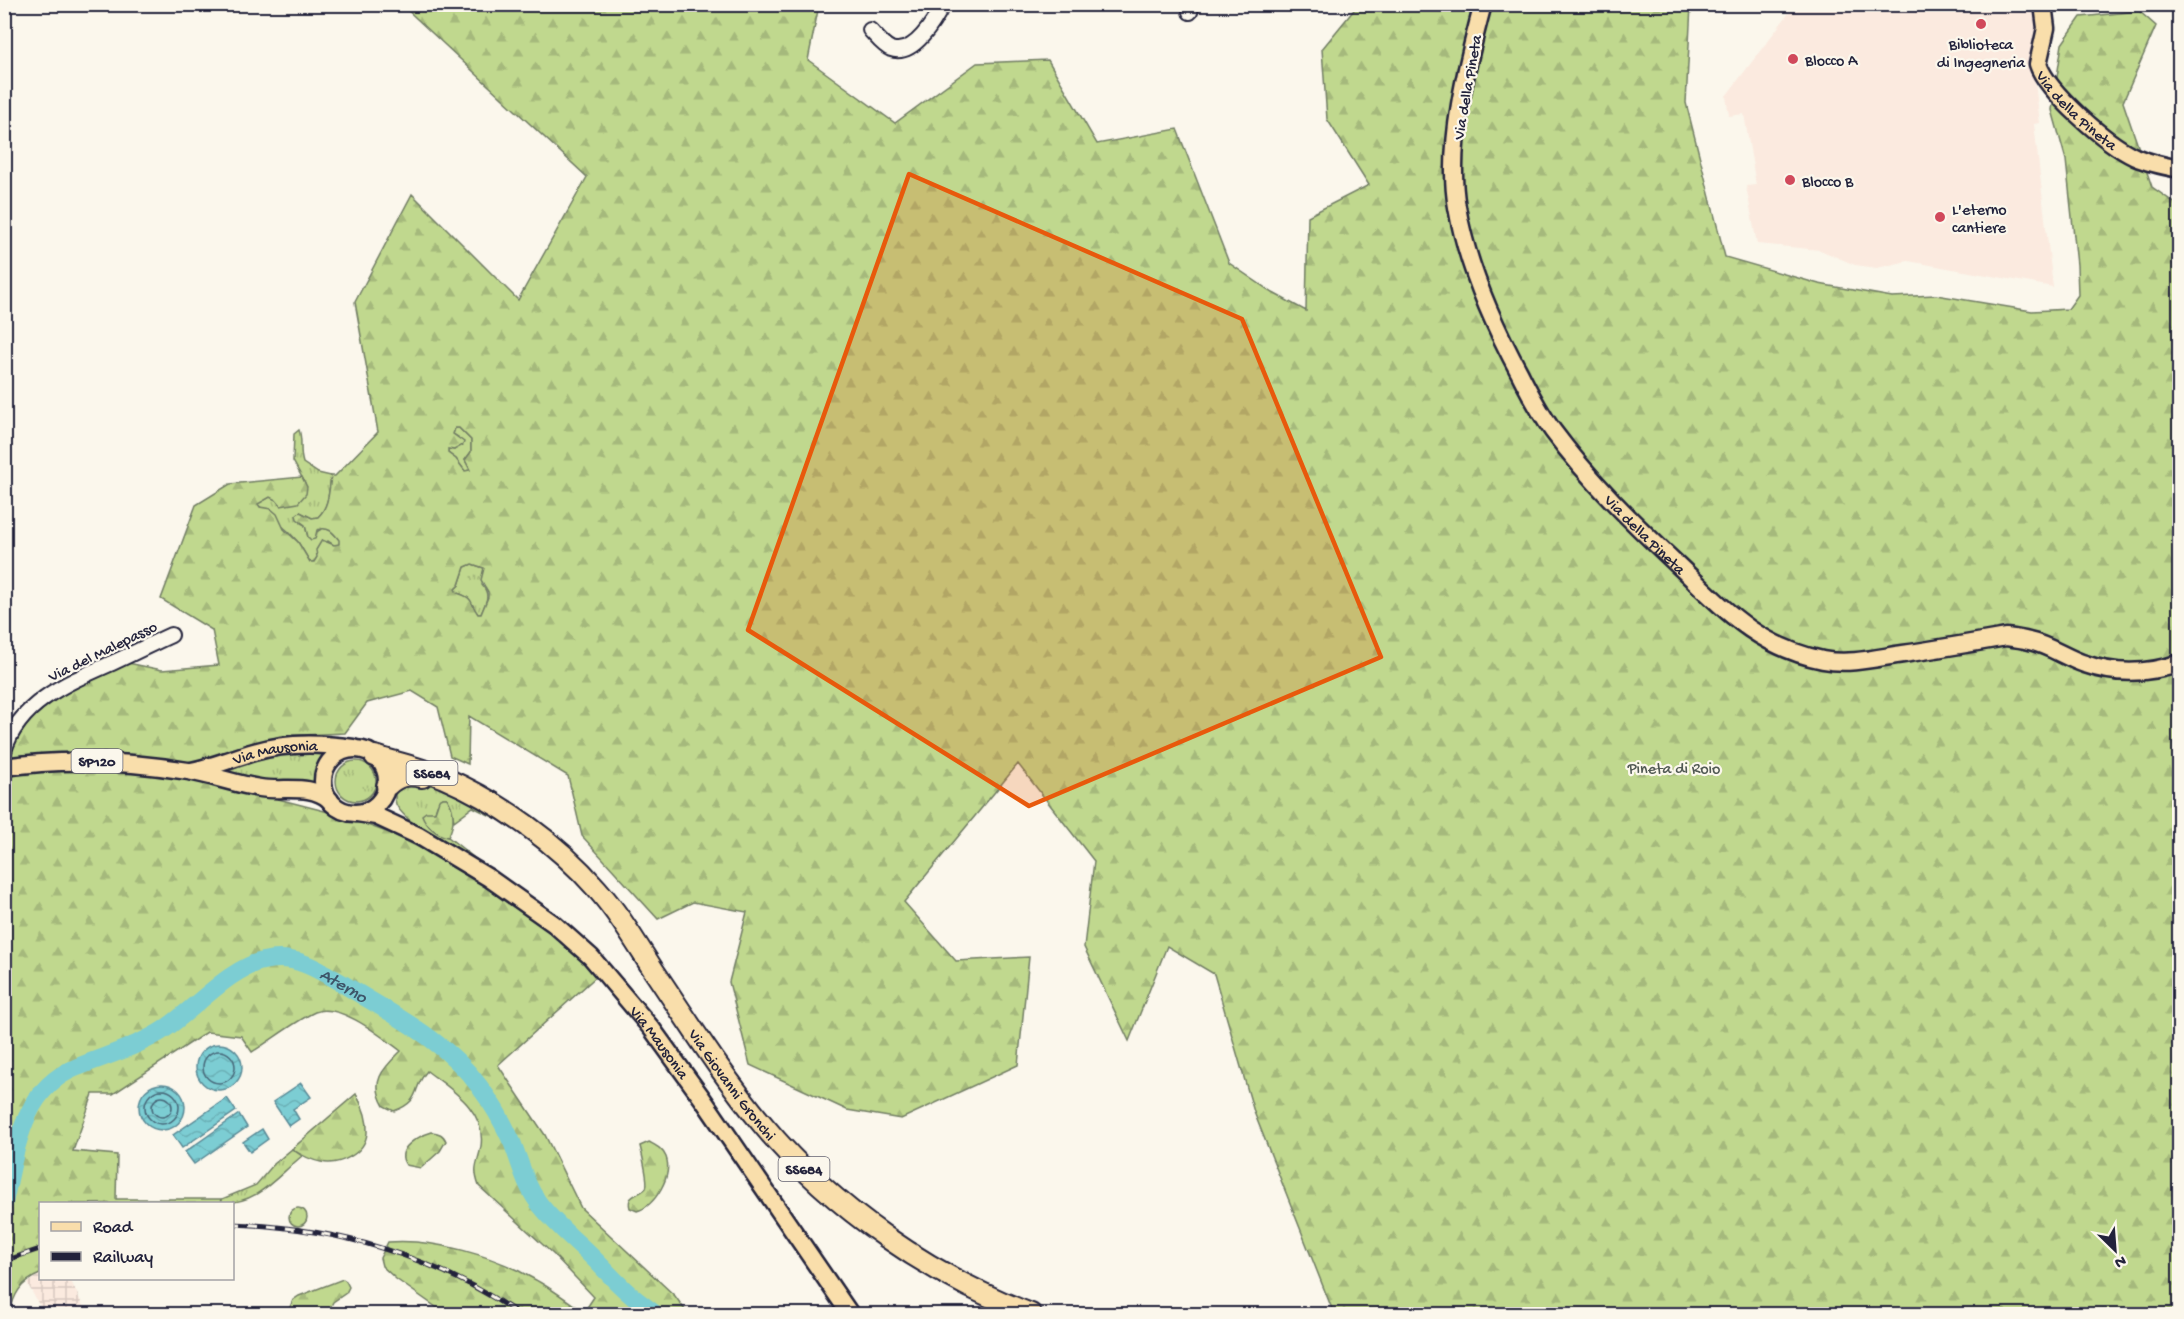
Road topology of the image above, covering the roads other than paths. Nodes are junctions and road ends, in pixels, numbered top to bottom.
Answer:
1 (943, 4) edge
2 (1483, 4) edge
3 (2043, 4) edge
4 (870, 30) dead end
5 (2180, 170) edge
6 (171, 635) dead end
7 (2180, 663) edge
8 (4, 751) edge
9 (368, 753) junction
10 (4, 767) edge
11 (190, 772) junction
12 (385, 791) junction
13 (330, 800) junction
14 (485, 800) junction
15 (357, 813) junction
16 (408, 831) junction
17 (850, 1314) edge
18 (1031, 1314) edge

1 - 4 street
2 - 7 main road, Via della Pineta
3 - 5 main road, Via della Pineta
6 - 8 street, Via del Malepasso
9 - 11 main road, Via Mausonia / SP120
9 - 12 main road
9 - 13 main road
9 - 14 highway, Via Giovanni Gronchi / SS684
10 - 11 main road, Via Mausonia / SP120
11 - 13 main road, Via Mausonia / SP120
12 - 14 highway, Via Giovanni Gronchi / SS684
12 - 15 main road
12 - 16 main road, Via Mausonia
13 - 15 main road
14 - 18 highway, Via Giovanni Gronchi / SS684
15 - 16 main road, Via Mausonia
16 - 17 main road, Via Mausonia

